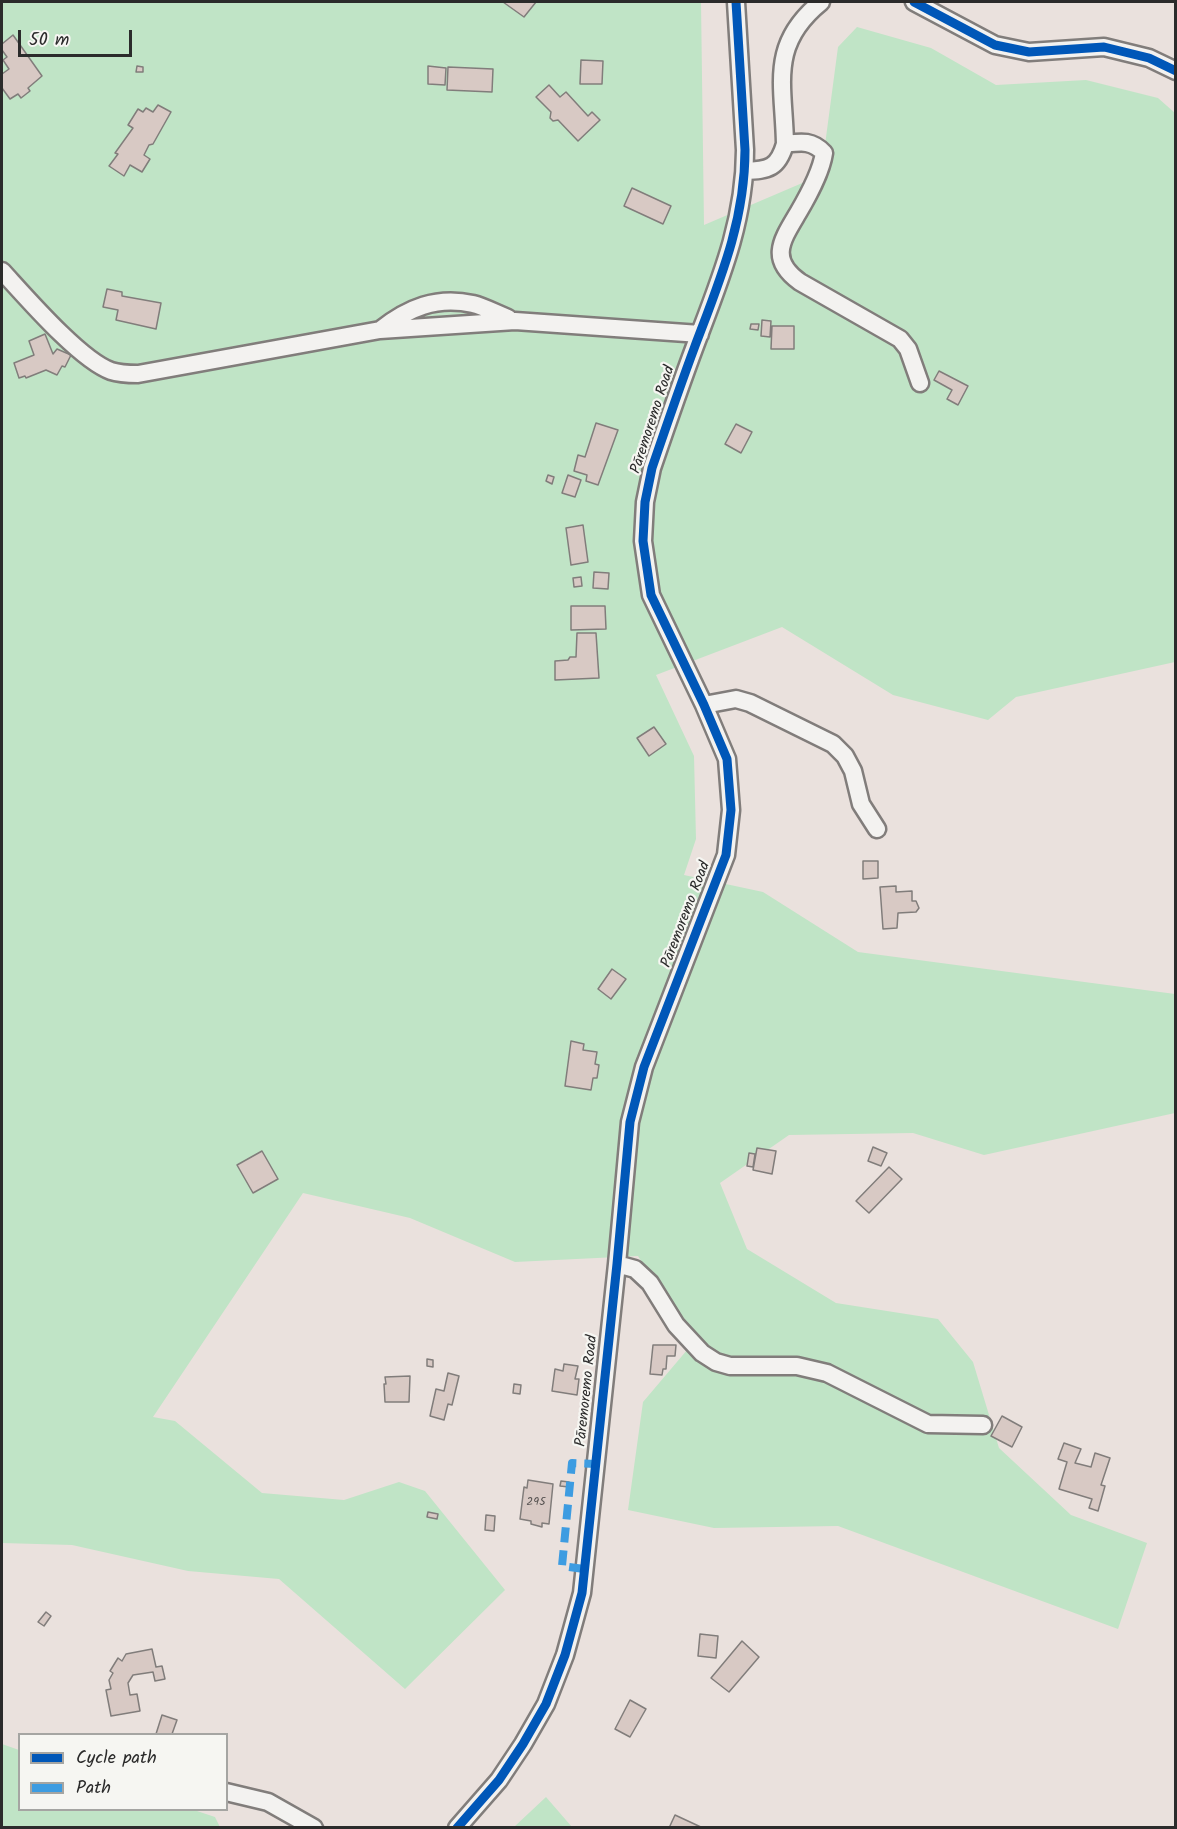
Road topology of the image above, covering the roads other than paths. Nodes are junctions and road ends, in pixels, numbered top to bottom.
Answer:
1 (736, 2) edge
2 (821, 2) edge
3 (914, 2) edge
4 (1176, 71) edge
5 (784, 144) junction
6 (745, 171) junction
7 (2, 270) edge
8 (515, 321) junction
9 (380, 330) junction
10 (700, 334) junction
11 (920, 383) dead end
12 (704, 705) junction
13 (877, 829) dead end
14 (617, 1264) junction
15 (983, 1425) dead end
16 (228, 1792) edge
17 (314, 1827) edge
18 (457, 1827) edge

1 - 6 street, Pāremoremo Road
2 - 5 street
3 - 4 street
5 - 6 street
5 - 11 street
6 - 10 street, Pāremoremo Road
7 - 9 street
8 - 9 street
8 - 9 street
8 - 10 street
10 - 12 street, Pāremoremo Road
12 - 13 street
12 - 14 street, Pāremoremo Road
14 - 15 street
14 - 18 street, Pāremoremo Road
16 - 17 street

